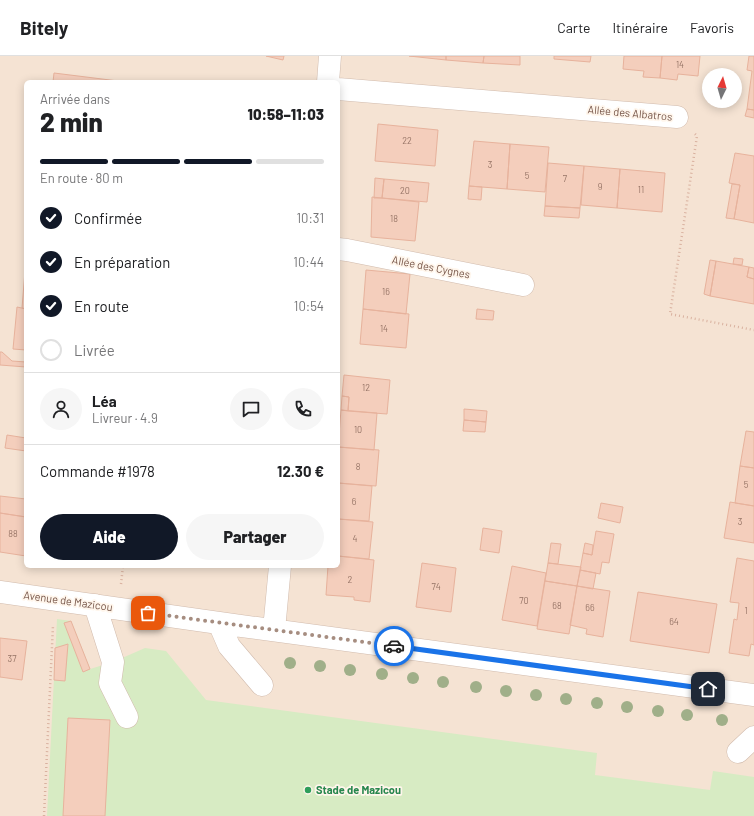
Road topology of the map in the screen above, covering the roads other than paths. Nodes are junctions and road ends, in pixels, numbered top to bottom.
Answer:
1 (330, 56) edge
2 (328, 80) edge
3 (340, 89) edge
4 (678, 116) road end
5 (340, 249) edge
6 (523, 285) dead end
7 (280, 568) edge
8 (0, 592) edge
9 (95, 605) junction
10 (219, 623) junction
11 (274, 630) junction
12 (262, 685) dead end
13 (754, 695) edge
14 (127, 717) dead end
15 (754, 737) edge
16 (738, 752) dead end

1 - 2 street
3 - 4 street, Allée des Albatros
5 - 6 street, Allée des Cygnes
7 - 11 street
8 - 9 street, Avenue de Mazicou
9 - 10 street, Avenue de Mazicou
9 - 14 street
10 - 11 street, Avenue de Mazicou
10 - 12 street
11 - 13 street, Avenue de Mazicou
15 - 16 street

